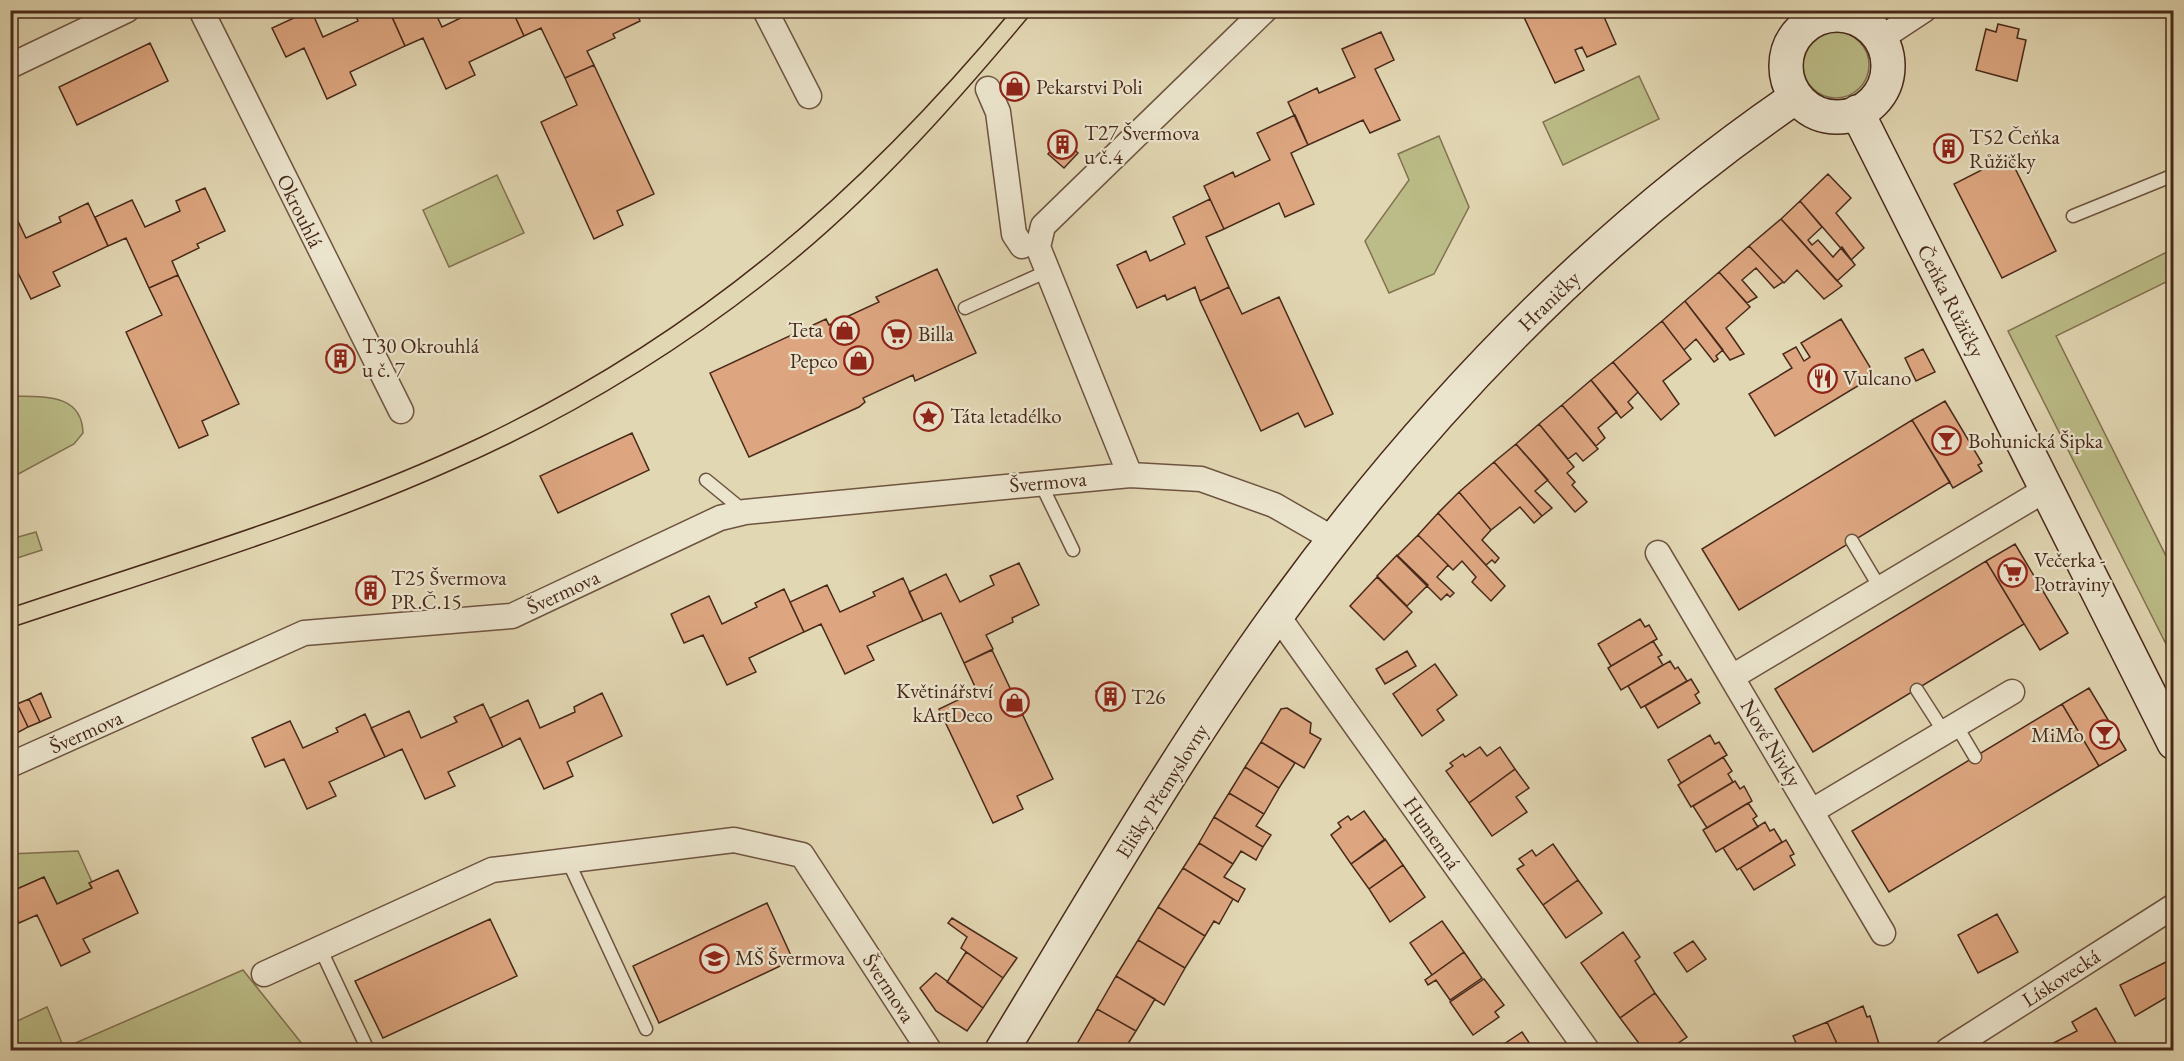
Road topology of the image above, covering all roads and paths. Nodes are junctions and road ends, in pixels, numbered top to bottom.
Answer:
1 (128, 10) edge
2 (201, 10) edge
3 (765, 10) edge
4 (1265, 10) edge
5 (1924, 10) edge
6 (1809, 16) edge
7 (1880, 39) junction
8 (10, 66) edge
9 (988, 89) dead end
10 (809, 96) dead end
11 (1796, 97) junction
12 (1857, 112) junction
13 (2174, 175) edge
14 (2073, 216) dead end
15 (1022, 246) dead end
16 (1048, 271) junction
17 (965, 308) dead end
18 (401, 411) dead end
19 (1130, 475) junction
20 (706, 480) dead end
21 (1040, 482) junction
22 (2045, 490) junction
23 (745, 512) junction
24 (1335, 540) junction
25 (1852, 541) dead end
26 (1073, 550) dead end
27 (1658, 553) dead end
28 (1880, 588) junction
29 (1277, 615) junction
30 (1732, 677) junction
31 (1917, 690) dead end
32 (2012, 692) dead end
33 (1950, 729) junction
34 (2174, 743) edge
35 (1975, 757) dead end
36 (10, 765) edge
37 (1812, 811) junction
38 (568, 861) junction
39 (2174, 906) edge
40 (1883, 933) dead end
41 (320, 948) junction
42 (264, 974) dead end
43 (646, 1029) dead end
44 (368, 1050) edge
45 (929, 1050) edge
46 (1002, 1050) edge
47 (1587, 1050) edge
48 (1947, 1050) edge

1 - 8 street
2 - 18 street, Okrouhlá
3 - 10 street
4 - 16 street
5 - 7 street
6 - 7 street
6 - 11 street
7 - 12 street
9 - 15 street
11 - 12 street
11 - 24 street, Hraničky
12 - 22 street, Čeňka Růžičky
13 - 14 lane
16 - 17 lane
16 - 19 street
19 - 21 street, Švermova
19 - 24 street, Švermova
20 - 23 lane
21 - 23 street, Švermova
21 - 26 lane
22 - 28 street
22 - 34 street, Čeňka Růžičky
23 - 36 street, Švermova
24 - 29 street, Elišky Přemyslovny
25 - 28 lane
27 - 30 street, Nové Nivky
28 - 30 street
29 - 46 street, Elišky Přemyslovny
29 - 47 street, Humenná
30 - 37 street, Nové Nivky
31 - 33 lane
32 - 33 street
33 - 35 lane
33 - 37 street
37 - 40 street, Nové Nivky
38 - 41 street, Švermova
38 - 43 lane
38 - 45 street, Švermova
39 - 48 street, Lískovecká
41 - 42 street, Švermova
41 - 44 lane

